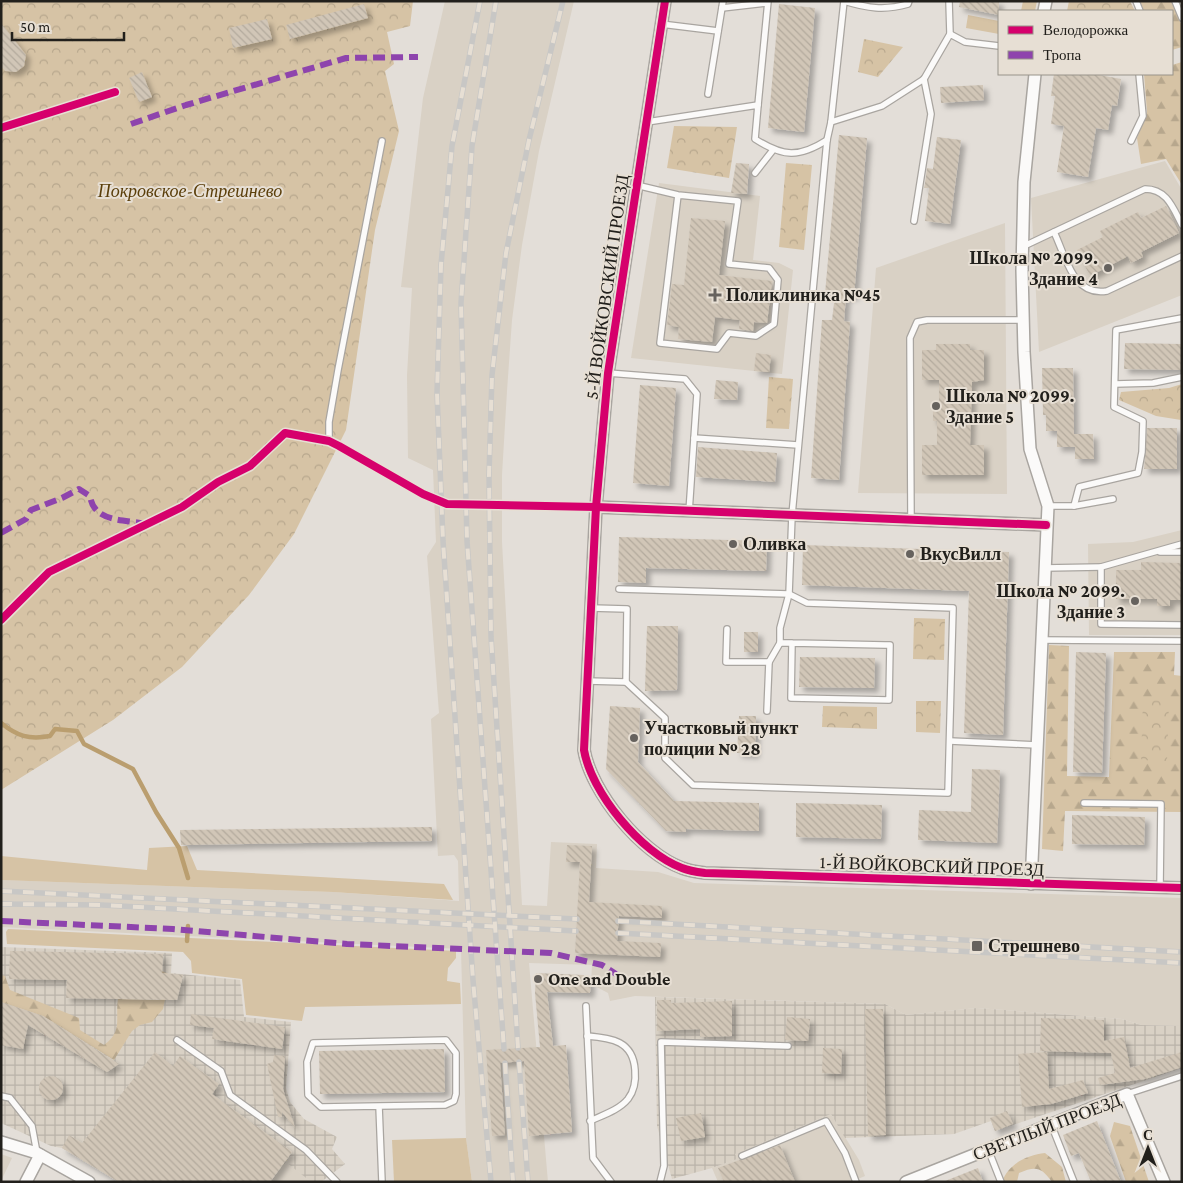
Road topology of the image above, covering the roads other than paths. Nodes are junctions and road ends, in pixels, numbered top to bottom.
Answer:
1 (665, 1) edge
2 (723, 1) edge
3 (844, 1) edge
4 (909, 1) edge
5 (949, 1) edge
6 (1175, 1) edge
7 (768, 2) edge
8 (722, 8) junction
9 (1182, 18) edge
10 (661, 24) junction
11 (718, 31) junction
12 (950, 34) junction
13 (998, 46) edge
14 (1035, 75) edge
15 (1139, 75) edge
16 (924, 79) junction
17 (708, 94) dead end
18 (758, 105) junction
19 (647, 122) junction
20 (831, 122) junction
21 (382, 140) dead end
22 (827, 140) junction
23 (1131, 141) dead end
24 (773, 150) junction
25 (755, 173) dead end
26 (636, 185) junction
27 (678, 195) junction
28 (914, 221) dead end
29 (1182, 225) edge
30 (1054, 232) junction
31 (1022, 247) junction
32 (1182, 256) edge
33 (1182, 318) edge
34 (1024, 320) junction
35 (608, 373) junction
36 (1182, 378) edge
37 (1115, 384) junction
38 (694, 438) junction
39 (798, 445) junction
40 (1113, 499) dead end
41 (1048, 506) junction
42 (1074, 506) junction
43 (596, 507) junction
44 (689, 512) junction
45 (792, 515) junction
46 (911, 520) junction
47 (1046, 525) junction
48 (1182, 544) edge
49 (1153, 552) junction
50 (1182, 552) edge
51 (1101, 567) junction
52 (1044, 568) junction
53 (619, 588) dead end
54 (789, 594) junction
55 (591, 608) junction
56 (1182, 624) edge
57 (727, 629) dead end
58 (1041, 640) junction
59 (1182, 640) edge
60 (780, 643) junction
61 (792, 643) junction
62 (769, 662) junction
63 (587, 681) junction
64 (626, 682) junction
65 (767, 711) dead end
66 (950, 741) junction
67 (1037, 745) junction
68 (1084, 803) dead end
69 (681, 868) joint
70 (1031, 884) junction
71 (1160, 888) junction
72 (1182, 888) edge
73 (586, 1006) dead end
74 (587, 1036) junction
75 (177, 1040) dead end
76 (788, 1046) dead end
77 (1182, 1076) edge
78 (1127, 1094) junction
79 (1, 1096) edge
80 (379, 1106) junction
81 (590, 1121) junction
82 (1051, 1124) junction
83 (1, 1142) edge
84 (988, 1149) junction
85 (38, 1154) junction
86 (742, 1156) dead end
87 (26, 1182) edge
88 (89, 1182) edge
89 (337, 1182) edge
90 (382, 1182) edge
91 (611, 1182) edge
92 (660, 1182) edge
93 (856, 1182) edge
94 (906, 1182) edge
95 (1001, 1182) edge
96 (1074, 1182) edge
97 (1164, 1182) edge

1 - 10 street, 5-Й ВОЙКОВСКИЙ ПРОЕЗД
2 - 8 lane
3 - 4 lane
3 - 20 lane
5 - 12 lane
6 - 9 lane
7 - 8 lane
7 - 18 lane
8 - 11 lane
10 - 11 lane
10 - 19 street, 5-Й ВОЙКОВСКИЙ ПРОЕЗД
11 - 17 lane
12 - 13 lane
12 - 16 lane
14 - 31 street
15 - 23 lane
16 - 20 lane
16 - 28 lane
18 - 19 lane
18 - 24 lane
19 - 26 street, 5-Й ВОЙКОВСКИЙ ПРОЕЗД
20 - 22 lane
21 - 43 lane
22 - 24 lane
22 - 39 lane
24 - 25 lane
26 - 27 lane
26 - 35 street, 5-Й ВОЙКОВСКИЙ ПРОЕЗД
27 - 27 lane
29 - 30 lane
30 - 31 lane
30 - 32 lane
31 - 34 street
33 - 37 lane
34 - 41 street
34 - 46 lane
35 - 38 lane
35 - 43 street, 5-Й ВОЙКОВСКИЙ ПРОЕЗД
36 - 37 lane
37 - 42 lane
38 - 39 lane
38 - 44 lane
39 - 45 lane
40 - 42 lane
41 - 42 lane
41 - 47 street
43 - 44 street
43 - 55 street, 5-Й ВОЙКОВСКИЙ ПРОЕЗД
44 - 45 street
45 - 46 street
45 - 54 lane
46 - 47 street
47 - 52 street
48 - 49 lane
49 - 50 lane
49 - 51 lane
51 - 52 lane
51 - 56 lane
52 - 58 street
53 - 54 lane
54 - 60 lane
54 - 66 lane
55 - 63 street, 5-Й ВОЙКОВСКИЙ ПРОЕЗД
55 - 64 lane
57 - 62 lane
58 - 59 lane
58 - 67 street
60 - 61 lane
60 - 62 lane
61 - 61 lane
62 - 65 lane
63 - 64 lane
63 - 69 street, 5-Й ВОЙКОВСКИЙ ПРОЕЗД
64 - 66 lane
66 - 67 lane
67 - 70 street
68 - 71 lane
69 - 70 street, 1-Й ВОЙКОВСКИЙ ПРОЕЗД
70 - 71 street, 1-Й ВОЙКОВСКИЙ ПРОЕЗД
71 - 72 street, 1-Й ВОЙКОВСКИЙ ПРОЕЗД
73 - 74 lane
74 - 81 lane
74 - 81 lane
75 - 89 lane
76 - 92 lane
77 - 78 lane
78 - 82 street, СВЕТЛЫЙ ПРОЕЗД
78 - 97 street, СВЕТЛЫЙ ПРОЕЗД
79 - 85 lane
80 - 80 lane
80 - 90 lane
81 - 91 lane
82 - 84 street, СВЕТЛЫЙ ПРОЕЗД
82 - 96 lane
83 - 85 street
84 - 94 street, СВЕТЛЫЙ ПРОЕЗД
84 - 95 lane
85 - 87 street
85 - 88 street
86 - 93 lane

